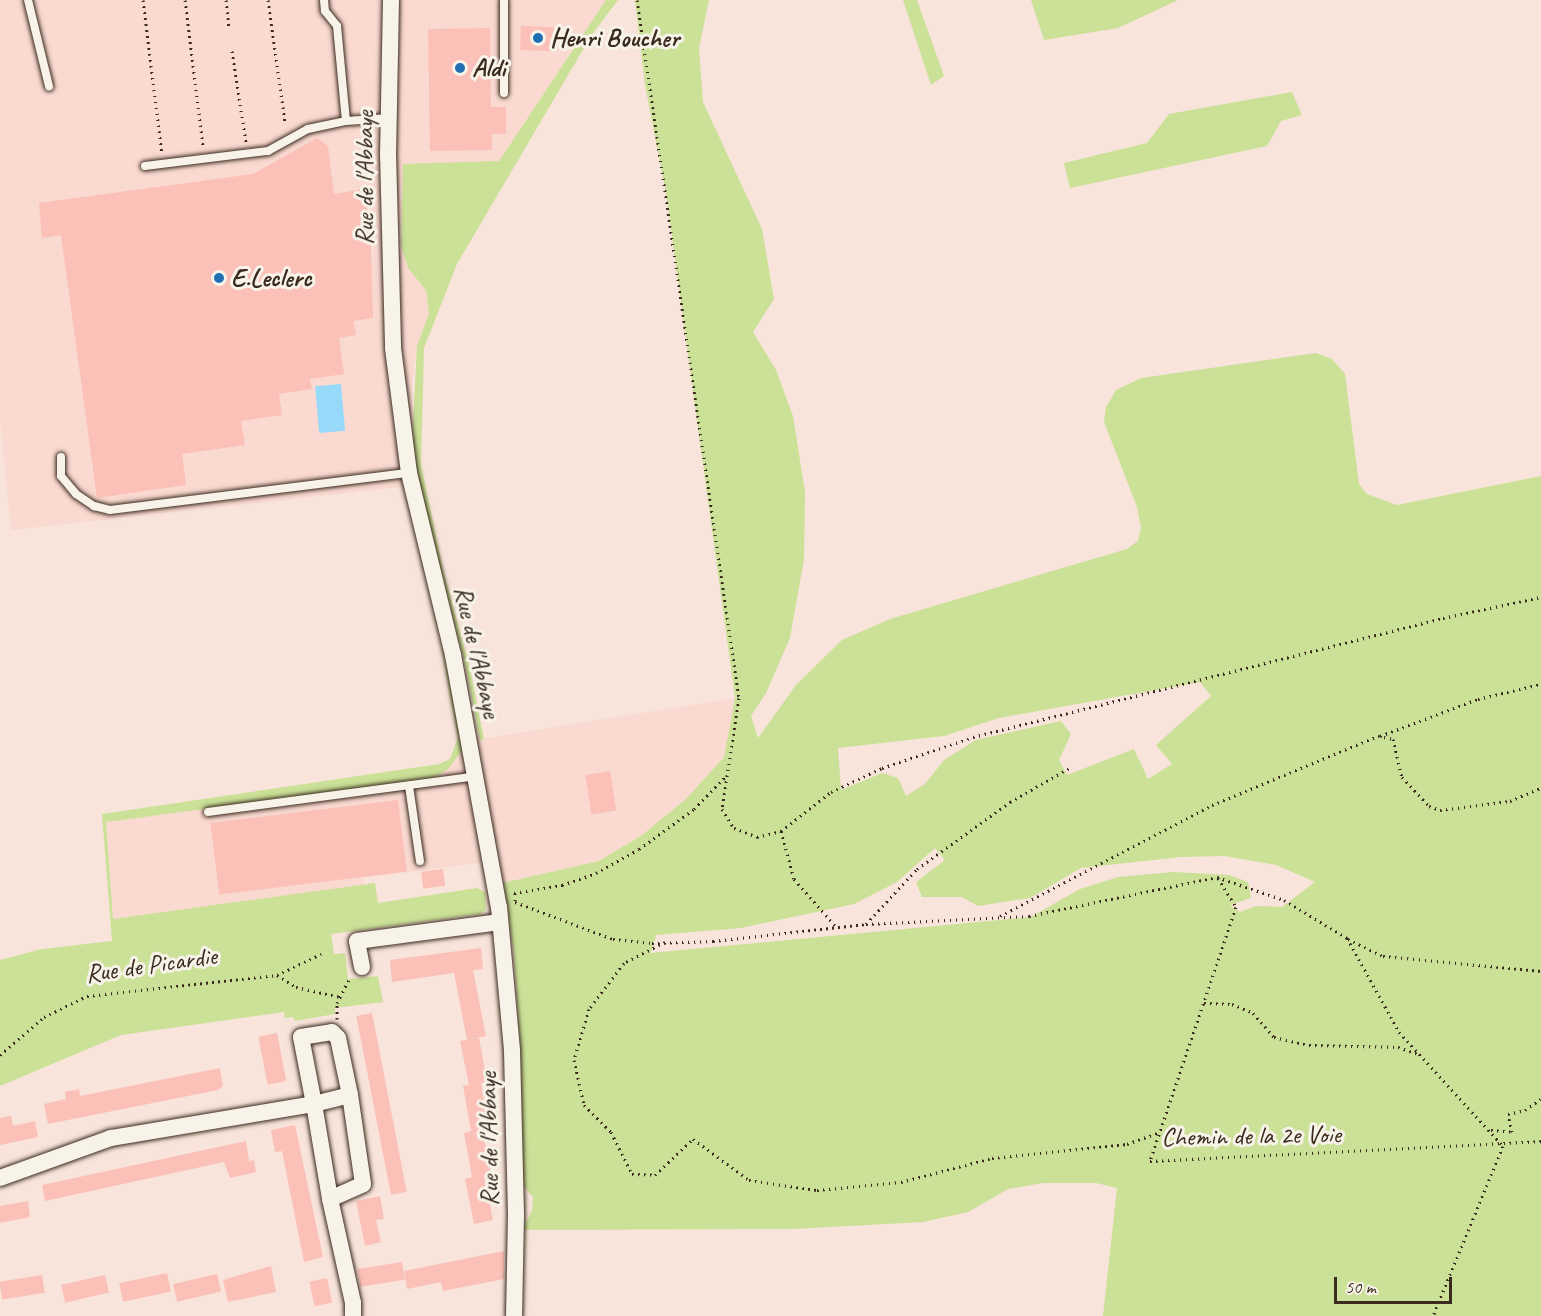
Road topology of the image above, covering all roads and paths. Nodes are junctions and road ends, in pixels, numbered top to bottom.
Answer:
1 (28, 0) edge
2 (143, 0) edge
3 (184, 0) edge
4 (226, 0) edge
5 (268, 0) edge
6 (324, 0) edge
7 (391, 0) edge
8 (504, 0) edge
9 (638, 0) edge
10 (229, 28) dead end
11 (232, 51) dead end
12 (49, 86) dead end
13 (504, 93) dead end
14 (390, 118) junction
15 (346, 121) junction
16 (285, 122) dead end
17 (246, 143) dead end
18 (205, 160) junction
19 (163, 164) junction
20 (145, 166) dead end
21 (61, 457) dead end
22 (409, 473) junction
23 (1541, 597) edge
24 (1541, 684) edge
25 (1378, 736) junction
26 (1071, 767) dead end
27 (728, 775) junction
28 (477, 776) junction
29 (409, 786) junction
30 (1541, 788) edge
31 (208, 812) dead end
32 (781, 831) junction
33 (420, 861) dead end
34 (1217, 877) junction
35 (515, 893) junction
36 (498, 897) junction
37 (996, 918) junction
38 (500, 922) junction
39 (866, 924) junction
40 (837, 929) junction
41 (1347, 938) junction
42 (665, 942) junction
43 (321, 954) dead end
44 (362, 967) joint
45 (1541, 971) edge
46 (277, 975) junction
47 (340, 997) junction
48 (1204, 1003) junction
49 (332, 1032) junction
50 (0, 1055) edge
51 (1420, 1055) junction
52 (350, 1095) junction
53 (1541, 1099) edge
54 (314, 1104) junction
55 (1489, 1130) junction
56 (1160, 1132) junction
57 (1541, 1141) edge
58 (1503, 1146) junction
59 (0, 1178) edge
60 (330, 1199) junction
61 (353, 1316) edge
62 (513, 1316) edge
63 (1433, 1316) edge

1 - 12 lane
2 - 19 path
3 - 18 path
4 - 10 path
5 - 16 path
6 - 15 lane
7 - 14 street, Rue de l'Abbaye
8 - 13 lane
9 - 27 path
11 - 17 path
14 - 15 lane
14 - 22 street, Rue de l'Abbaye
15 - 18 lane
18 - 19 lane
19 - 20 lane
21 - 22 lane
22 - 28 street, Rue de l'Abbaye
23 - 32 path
24 - 25 path
25 - 30 path
25 - 37 path
26 - 39 path
27 - 32 path
27 - 35 path
28 - 29 lane
28 - 36 street, Rue de l'Abbaye
29 - 31 lane
29 - 33 lane
32 - 40 path
34 - 37 path
34 - 41 path
34 - 48 path, Chemin de la 2e Voie
35 - 36 path
35 - 42 path
36 - 38 street, Rue de l'Abbaye
37 - 39 path
38 - 44 street
38 - 62 street, Rue de l'Abbaye
39 - 40 path
40 - 42 path
41 - 45 path
41 - 51 path
42 - 56 path
43 - 46 path, Rue de Picardie
44 - 47 path
46 - 47 path
46 - 50 path, Rue de Picardie
47 - 49 path
48 - 51 path
48 - 56 path, Chemin de la 2e Voie
49 - 52 street
49 - 54 street
51 - 55 path
52 - 54 street
52 - 60 street
53 - 55 path
54 - 59 street
54 - 60 street
55 - 58 path
56 - 58 path, Chemin de la 2e Voie
57 - 58 path, Chemin de la 2e Voie
58 - 63 path
60 - 61 street

